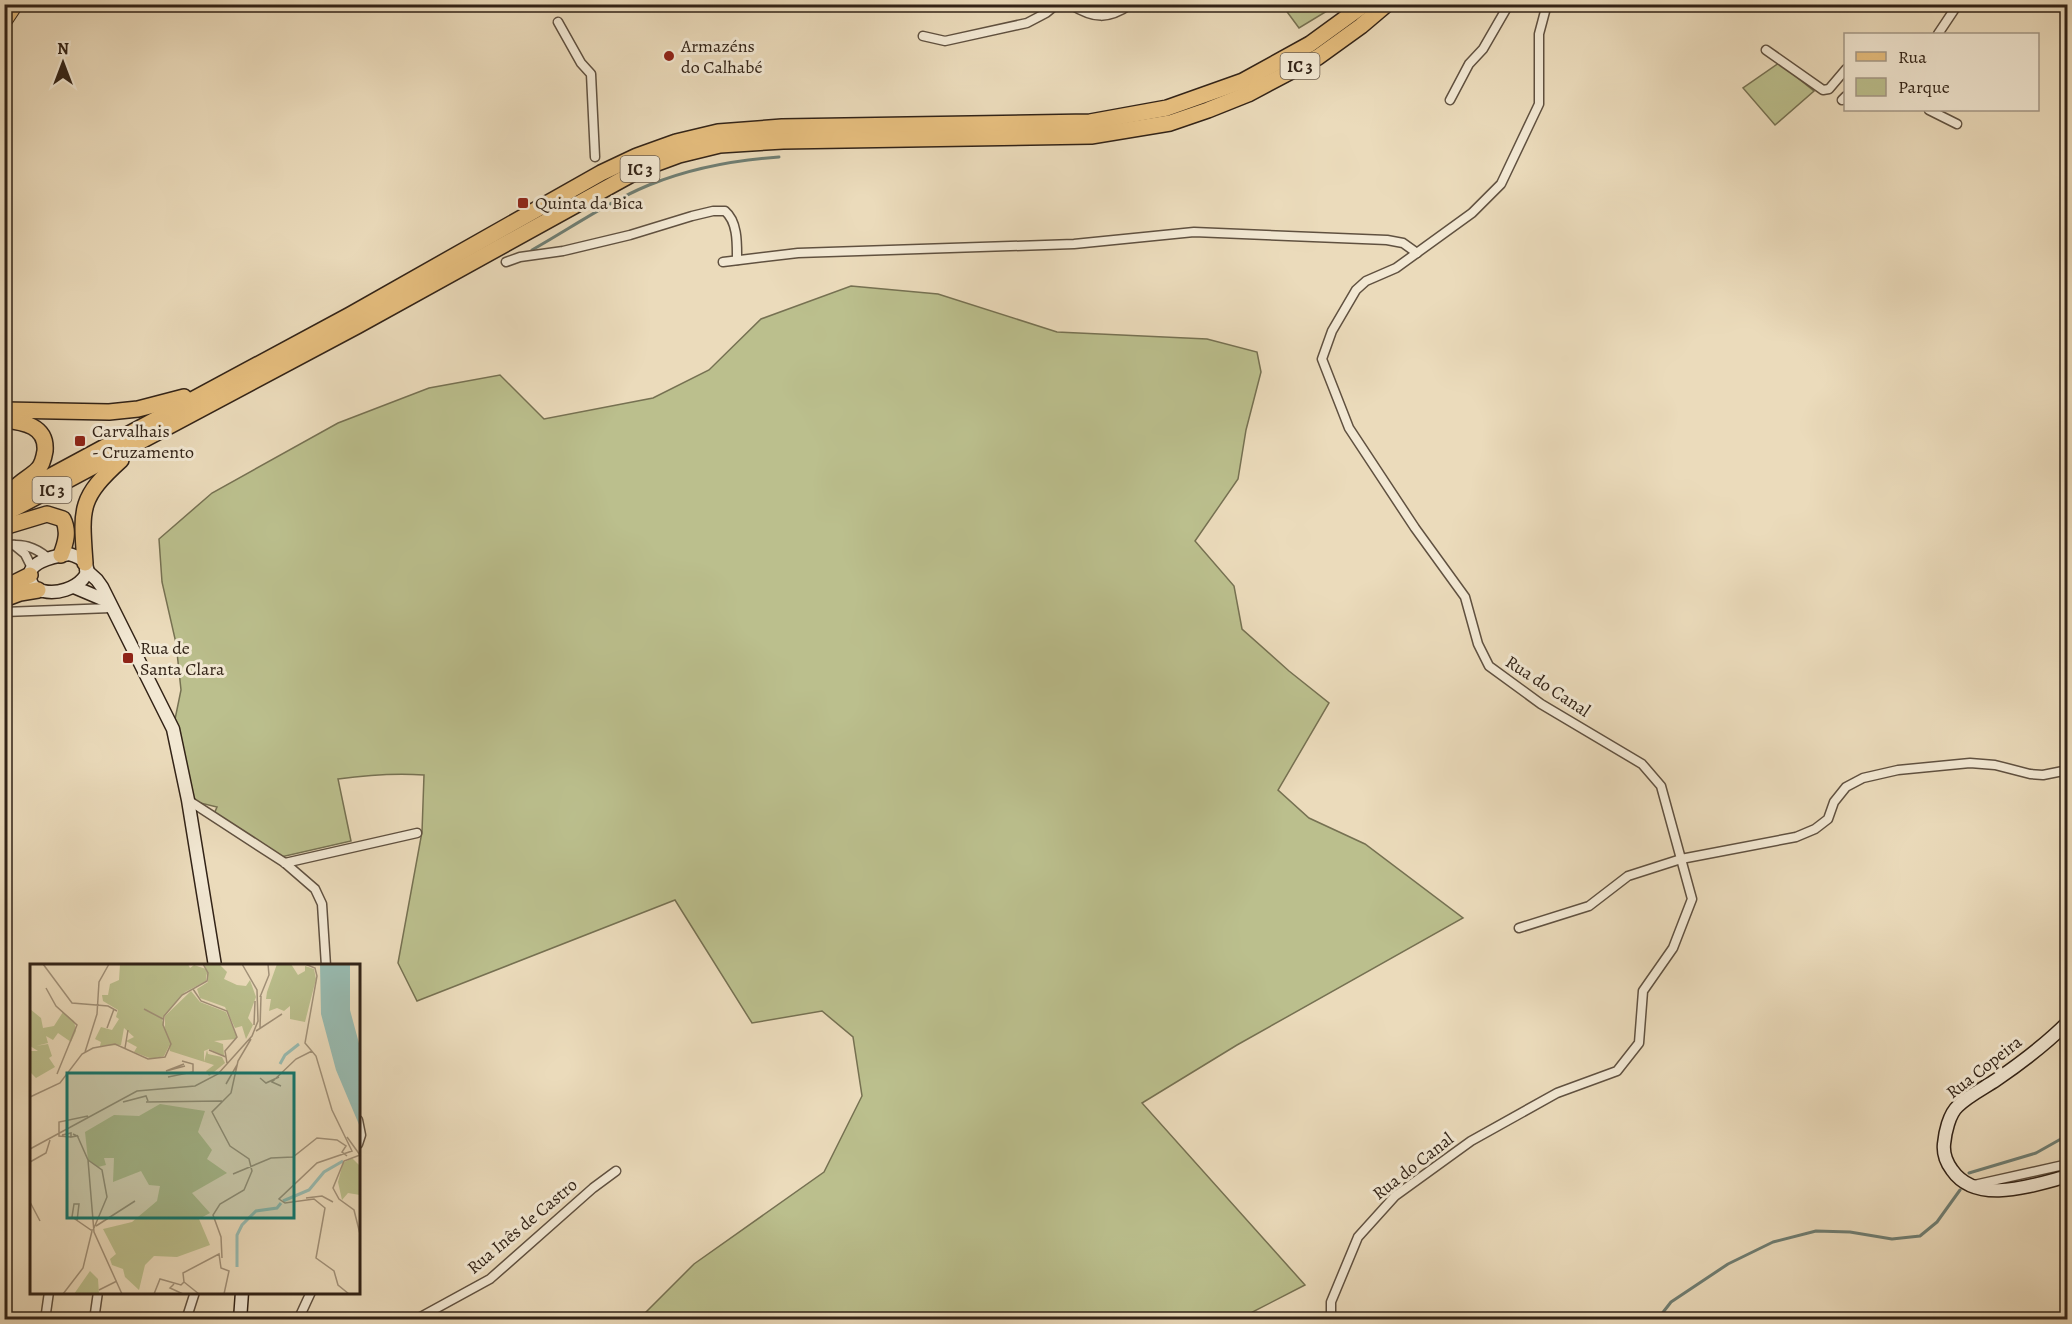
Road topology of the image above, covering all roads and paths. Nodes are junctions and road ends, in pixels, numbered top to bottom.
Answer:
1 (16, 4) edge
2 (1058, 4) edge
3 (1070, 4) edge
4 (1131, 4) edge
5 (1365, 4) edge
6 (1386, 4) edge
7 (1509, 4) edge
8 (1547, 4) edge
9 (1958, 4) edge
10 (4, 22) edge
11 (558, 22) dead end
12 (1939, 33) edge
13 (923, 36) dead end
14 (1766, 50) dead end
15 (1844, 70) edge
16 (1450, 100) dead end
17 (1931, 111) edge
18 (1957, 124) dead end
19 (595, 157) dead end
20 (1418, 253) junction
21 (737, 260) junction
22 (506, 262) dead end
23 (723, 262) dead end
24 (208, 391) junction
25 (4, 410) edge
26 (4, 420) edge
27 (136, 445) junction
28 (4, 498) edge
29 (4, 514) edge
30 (4, 527) edge
31 (9, 545) edge
32 (55, 557) junction
33 (86, 566) junction
34 (31, 572) junction
35 (74, 587) junction
36 (4, 588) edge
37 (38, 590) junction
38 (4, 598) edge
39 (109, 604) junction
40 (4, 612) edge
41 (2067, 770) edge
42 (188, 800) junction
43 (417, 833) dead end
44 (1681, 859) junction
45 (285, 863) junction
46 (1519, 928) dead end
47 (215, 964) edge
48 (326, 964) edge
49 (2067, 1022) edge
50 (2067, 1164) edge
51 (616, 1171) dead end
52 (2067, 1176) edge
53 (1972, 1185) junction
54 (49, 1294) edge
55 (98, 1294) edge
56 (195, 1294) edge
57 (242, 1294) edge
58 (311, 1294) edge
59 (45, 1320) edge
60 (94, 1320) edge
61 (186, 1320) edge
62 (240, 1320) edge
63 (298, 1320) edge
64 (415, 1320) edge
65 (1331, 1320) edge

1 - 10 main road
2 - 13 street
3 - 4 street
5 - 24 highway, IC 3
6 - 27 highway, IC 3
7 - 16 street
8 - 20 street, Rua do Canal
9 - 12 street
11 - 19 street
14 - 15 street
17 - 18 street
20 - 21 street
20 - 44 street, Rua do Canal
21 - 22 street
21 - 23 street
24 - 25 highway
24 - 28 highway, IC 3
26 - 28 highway
27 - 29 highway, IC 3
27 - 33 highway
30 - 32 highway
31 - 32 street
31 - 34 street
32 - 33 street
32 - 34 street
33 - 35 street
33 - 39 street
34 - 36 highway
34 - 37 street
35 - 37 street
35 - 39 street
37 - 38 highway
39 - 40 street
39 - 42 street
41 - 44 street
42 - 45 street
42 - 47 street
43 - 45 street
44 - 46 street
44 - 65 street, Rua do Canal
45 - 48 street
49 - 53 street, Rua Copeira
50 - 53 street
51 - 64 street, Rua Inês de Castro
52 - 53 street, Rua Copeira
54 - 59 street
55 - 60 street
56 - 61 street
57 - 62 street
58 - 63 street

